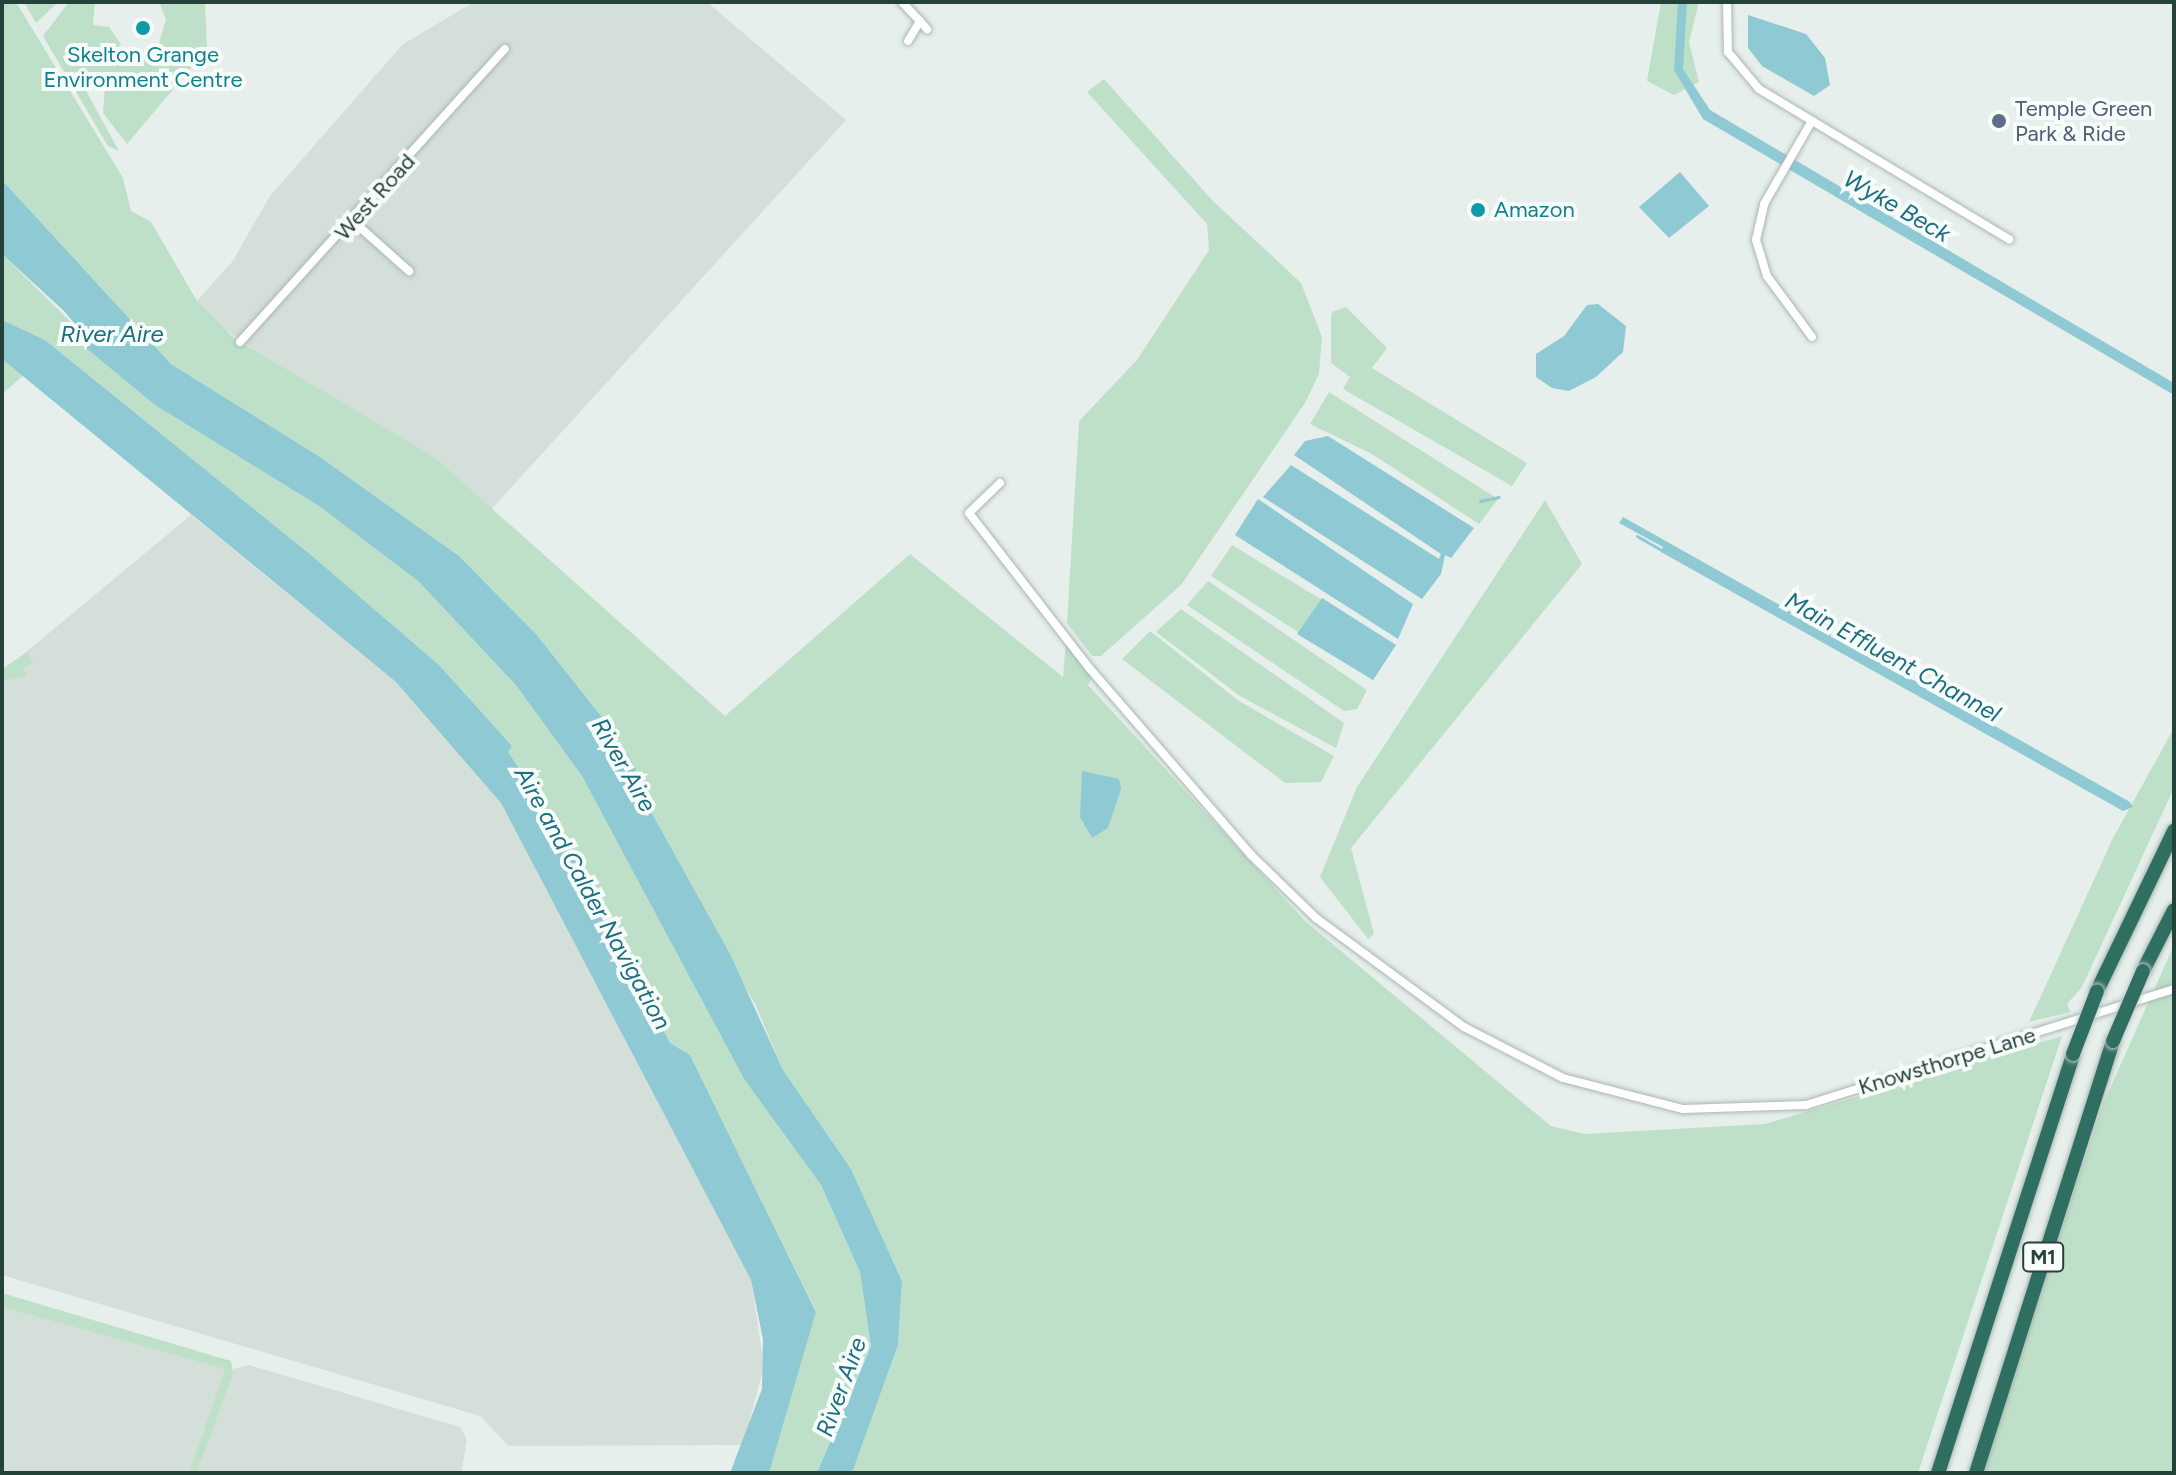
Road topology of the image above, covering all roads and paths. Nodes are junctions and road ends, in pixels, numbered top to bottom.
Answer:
1 (902, 2) edge
2 (1727, 2) edge
3 (920, 21) junction
4 (927, 29) dead end
5 (908, 41) dead end
6 (505, 49) dead end
7 (1812, 121) junction
8 (354, 222) junction
9 (2009, 239) dead end
10 (409, 271) dead end
11 (1812, 337) dead end
12 (240, 342) dead end
13 (1000, 483) dead end
14 (2172, 833) edge
15 (2174, 910) edge
16 (2174, 989) edge
17 (1938, 1473) edge
18 (1976, 1473) edge

1 - 3 street
2 - 7 street
3 - 4 street
3 - 5 street
6 - 8 street, West Road
7 - 9 street
7 - 11 street
8 - 10 street
8 - 12 street, West Road
13 - 16 street, Knowsthorpe Lane
14 - 17 highway, M1, bridge
15 - 18 highway, M1, bridge

